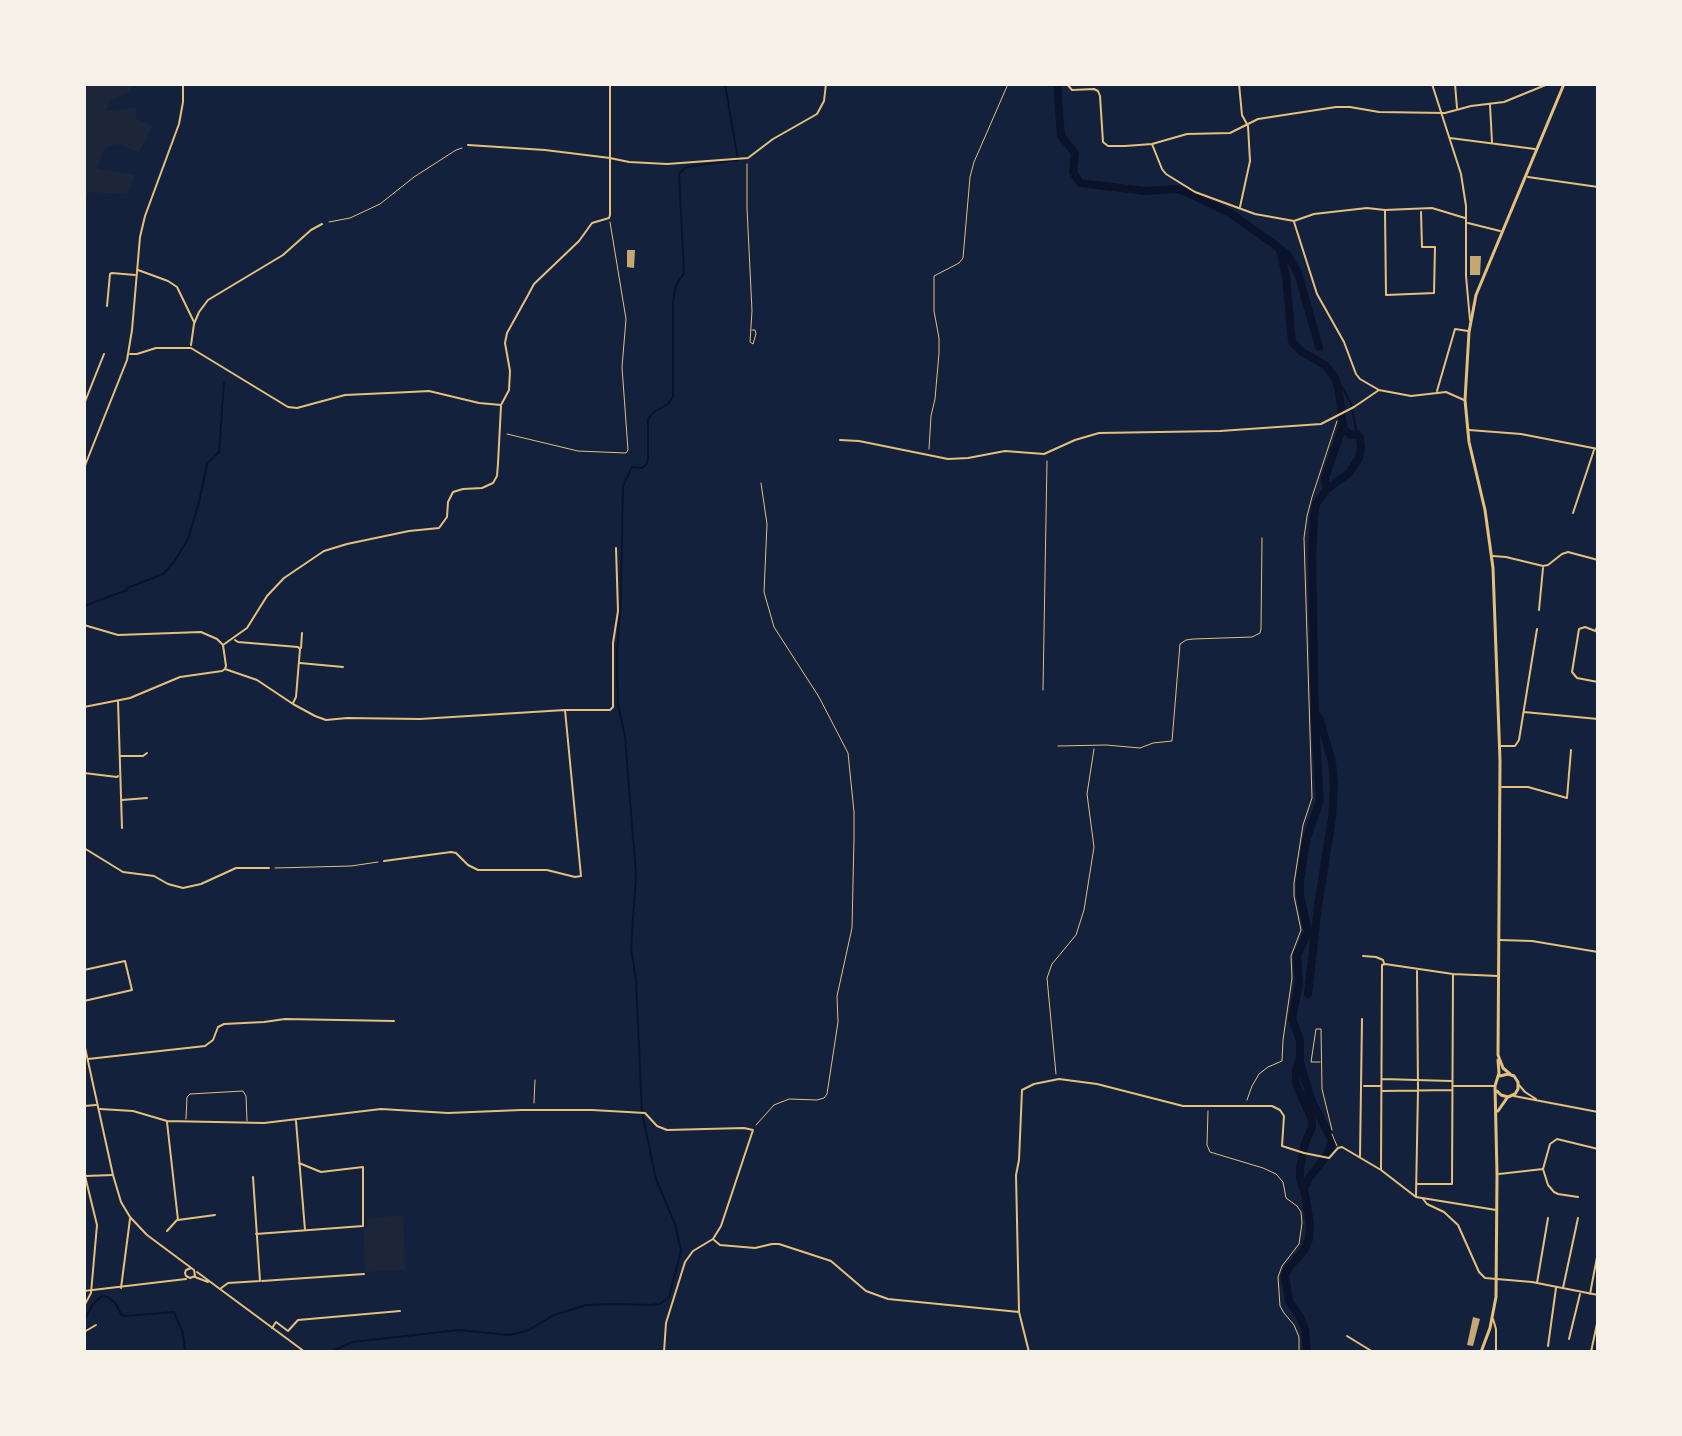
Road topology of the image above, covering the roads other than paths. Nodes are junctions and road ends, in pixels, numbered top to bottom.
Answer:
1 (183, 84) edge
2 (610, 84) edge
3 (826, 84) edge
4 (1067, 84) edge
5 (1239, 84) edge
6 (1432, 84) edge
7 (1455, 84) edge
8 (1529, 84) edge
9 (1548, 84) edge
10 (1564, 84) edge
11 (1530, 90) junction
12 (1490, 104) junction
13 (1457, 110) junction
14 (1441, 113) junction
15 (1248, 123) junction
16 (1450, 138) junction
17 (1152, 144) junction
18 (1492, 144) junction
19 (468, 145) road end
20 (1536, 149) junction
21 (610, 158) junction
22 (1525, 175) junction
23 (1598, 187) edge
24 (1240, 208) junction
25 (1421, 209) junction
26 (1385, 210) junction
27 (1467, 218) junction
28 (1294, 221) junction
29 (1466, 223) junction
30 (322, 224) road end
31 (1501, 232) junction
32 (136, 270) junction
33 (136, 275) junction
34 (107, 306) dead end
35 (1471, 322) junction
36 (194, 324) junction
37 (1469, 332) junction
38 (191, 348) junction
39 (104, 354) dead end
40 (128, 354) junction
41 (1379, 390) junction
42 (1436, 392) junction
43 (1465, 400) junction
44 (84, 404) edge
45 (501, 405) junction
46 (1467, 430) junction
47 (840, 440) dead end
48 (1596, 448) edge
49 (84, 468) edge
50 (1573, 513) dead end
51 (616, 548) dead end
52 (1492, 556) junction
53 (1598, 560) edge
54 (1543, 566) junction
55 (1539, 610) dead end
56 (1598, 623) edge
57 (84, 625) edge
58 (1537, 629) dead end
59 (1597, 631) edge
60 (302, 633) dead end
61 (233, 639) junction
62 (223, 645) junction
63 (300, 649) junction
64 (299, 662) junction
65 (343, 667) dead end
66 (225, 669) junction
67 (1598, 682) edge
68 (118, 701) junction
69 (293, 704) junction
70 (84, 707) edge
71 (565, 710) junction
72 (1524, 712) junction
73 (1598, 719) edge
74 (1500, 746) junction
75 (1571, 750) dead end
76 (147, 753) dead end
77 (119, 756) junction
78 (84, 773) edge
79 (119, 775) junction
80 (1500, 787) junction
81 (147, 798) dead end
82 (121, 800) junction
83 (122, 828) dead end
84 (84, 848) edge
85 (384, 861) road end
86 (269, 868) road end
87 (1499, 940) junction
88 (1598, 952) edge
89 (1363, 956) dead end
90 (1384, 964) junction
91 (1416, 968) junction
92 (84, 970) edge
93 (1453, 974) junction
94 (1498, 976) junction
95 (84, 1001) edge
96 (1362, 1019) dead end
97 (394, 1021) dead end
98 (84, 1043) edge
99 (1498, 1056) junction
100 (87, 1059) junction
101 (1510, 1074) junction
102 (1498, 1078) junction
103 (1382, 1079) junction
104 (1418, 1080) junction
105 (1519, 1085) junction
106 (1361, 1086) junction
107 (1382, 1086) junction
108 (1452, 1086) junction
109 (1496, 1088) junction
110 (1418, 1090) junction
111 (1382, 1091) junction
112 (1510, 1096) junction
113 (1540, 1101) junction
114 (84, 1106) edge
115 (98, 1107) junction
116 (1598, 1112) edge
117 (1497, 1115) junction
118 (296, 1119) junction
119 (167, 1121) junction
120 (186, 1121) junction
121 (247, 1122) junction
122 (1332, 1134) road end
123 (1338, 1148) junction
124 (1598, 1149) edge
125 (1360, 1157) junction
126 (299, 1163) junction
127 (1543, 1169) junction
128 (1381, 1170) junction
129 (1497, 1174) junction
130 (85, 1175) edge
131 (113, 1175) junction
132 (253, 1177) dead end
133 (1416, 1184) junction
134 (1416, 1197) junction
135 (1578, 1197) dead end
136 (1422, 1198) junction
137 (1497, 1211) junction
138 (215, 1215) dead end
139 (130, 1217) junction
140 (1548, 1218) dead end
141 (1578, 1218) dead end
142 (178, 1220) junction
143 (167, 1231) dead end
144 (305, 1231) junction
145 (256, 1234) junction
146 (713, 1239) junction
147 (1598, 1252) edge
148 (181, 1261) junction
149 (191, 1268) junction
150 (185, 1272) junction
151 (195, 1272) junction
152 (364, 1274) dead end
153 (193, 1277) junction
154 (189, 1278) junction
155 (1496, 1279) junction
156 (176, 1281) junction
157 (260, 1281) junction
158 (232, 1283) junction
159 (1537, 1283) junction
160 (213, 1284) junction
161 (1556, 1287) junction
162 (121, 1288) junction
163 (1563, 1288) junction
164 (219, 1289) junction
165 (84, 1291) edge
166 (91, 1291) junction
167 (1580, 1292) junction
168 (226, 1294) junction
169 (1590, 1294) junction
170 (1598, 1295) edge
171 (84, 1306) edge
172 (400, 1311) dead end
173 (1019, 1312) junction
174 (1493, 1319) junction
175 (1598, 1319) edge
176 (96, 1325) dead end
177 (272, 1328) junction
178 (84, 1332) edge
179 (1347, 1336) dead end
180 (1569, 1339) dead end
181 (1548, 1346) dead end
182 (305, 1352) edge
183 (664, 1352) edge
184 (1029, 1352) edge
185 (1373, 1352) edge
186 (1481, 1352) edge
187 (1496, 1352) edge
188 (1591, 1352) edge

1 - 32 street
2 - 21 street
3 - 21 street
4 - 17 street
5 - 15 street
6 - 14 street
7 - 13 street
8 - 11 street
9 - 11 street
10 - 20 main road
11 - 12 street
12 - 13 street
12 - 18 street
13 - 14 street
14 - 15 street
14 - 16 street
15 - 17 street
15 - 24 street
16 - 18 street
16 - 27 street
17 - 24 street
18 - 20 street
19 - 21 street
20 - 22 main road
21 - 45 street
22 - 23 street
22 - 31 main road
24 - 28 street
25 - 26 street
25 - 26 street
25 - 27 street
26 - 28 street
27 - 29 street
28 - 41 street
29 - 31 street
29 - 35 street
30 - 36 street
31 - 35 main road
32 - 33 street
32 - 36 street
33 - 34 street
33 - 40 street
35 - 37 main road
36 - 38 street
37 - 42 street
37 - 43 main road
38 - 40 street
38 - 45 street
39 - 44 street
40 - 49 street
41 - 42 street
41 - 47 street
42 - 43 street
43 - 46 main road
45 - 61 street
46 - 48 street
46 - 52 main road
48 - 50 street
51 - 71 street
52 - 54 street
52 - 74 main road
53 - 54 street
54 - 55 street
56 - 59 street
57 - 62 street
58 - 72 street
59 - 67 street
60 - 63 street
61 - 62 street
61 - 63 street
62 - 66 street
63 - 64 street
64 - 65 street
64 - 69 street
66 - 68 street
66 - 69 street
68 - 70 street
68 - 77 street
69 - 71 street
71 - 85 street
72 - 73 street
72 - 74 street
74 - 80 main road
75 - 80 street
76 - 77 street
77 - 79 street
78 - 79 street
79 - 82 street
80 - 87 main road
81 - 82 street
82 - 83 street
84 - 86 street
87 - 88 street
87 - 94 main road
89 - 90 street
90 - 91 street
90 - 103 street
91 - 93 street
91 - 104 street
92 - 95 street
93 - 94 street
93 - 108 street
94 - 99 main road
96 - 106 street
97 - 100 street
98 - 100 street
99 - 101 main road
99 - 102 main road
100 - 115 street
101 - 102 main road
101 - 105 main road
102 - 109 main road
103 - 104 street
103 - 107 street
104 - 108 street
104 - 110 street
105 - 112 main road
105 - 113 street
106 - 107 street
106 - 125 street
107 - 111 street
108 - 109 street
108 - 110 street
108 - 133 street
109 - 112 main road
109 - 117 main road
110 - 111 street
110 - 133 street
111 - 128 street
112 - 113 street
112 - 117 main road
113 - 116 street
114 - 115 street
115 - 119 street
115 - 131 street
117 - 129 main road
118 - 121 street
118 - 126 street
118 - 146 street
119 - 120 street
119 - 142 street
120 - 121 street
120 - 121 lane
122 - 123 lane
123 - 125 street
123 - 173 street
124 - 127 street
125 - 128 street
126 - 144 street
126 - 144 street
127 - 129 street
127 - 135 street
128 - 134 street
129 - 137 main road
130 - 131 street
130 - 166 street
131 - 139 street
132 - 145 street
133 - 134 street
134 - 136 street
136 - 137 street
136 - 155 street
137 - 155 main road
138 - 142 street
139 - 148 street
139 - 162 street
140 - 159 street
141 - 163 street
142 - 143 street
144 - 145 street
145 - 157 street
146 - 173 street
146 - 183 street
147 - 169 street
148 - 149 street
148 - 150 street
149 - 150 street
149 - 151 street
150 - 154 street
150 - 156 street
151 - 153 street
151 - 160 street
152 - 157 street
153 - 154 street
153 - 160 street
154 - 156 street
155 - 159 street
155 - 174 main road
156 - 162 street
157 - 158 street
158 - 164 street
158 - 168 street
159 - 161 street
160 - 164 street
161 - 163 street
161 - 181 street
162 - 166 street
163 - 167 street
164 - 168 street
165 - 166 street
166 - 171 street
167 - 169 street
167 - 180 street
168 - 177 street
169 - 170 street
172 - 177 street
173 - 184 street
174 - 186 main road
174 - 187 street
175 - 188 street
176 - 178 street
177 - 182 street
179 - 185 street

